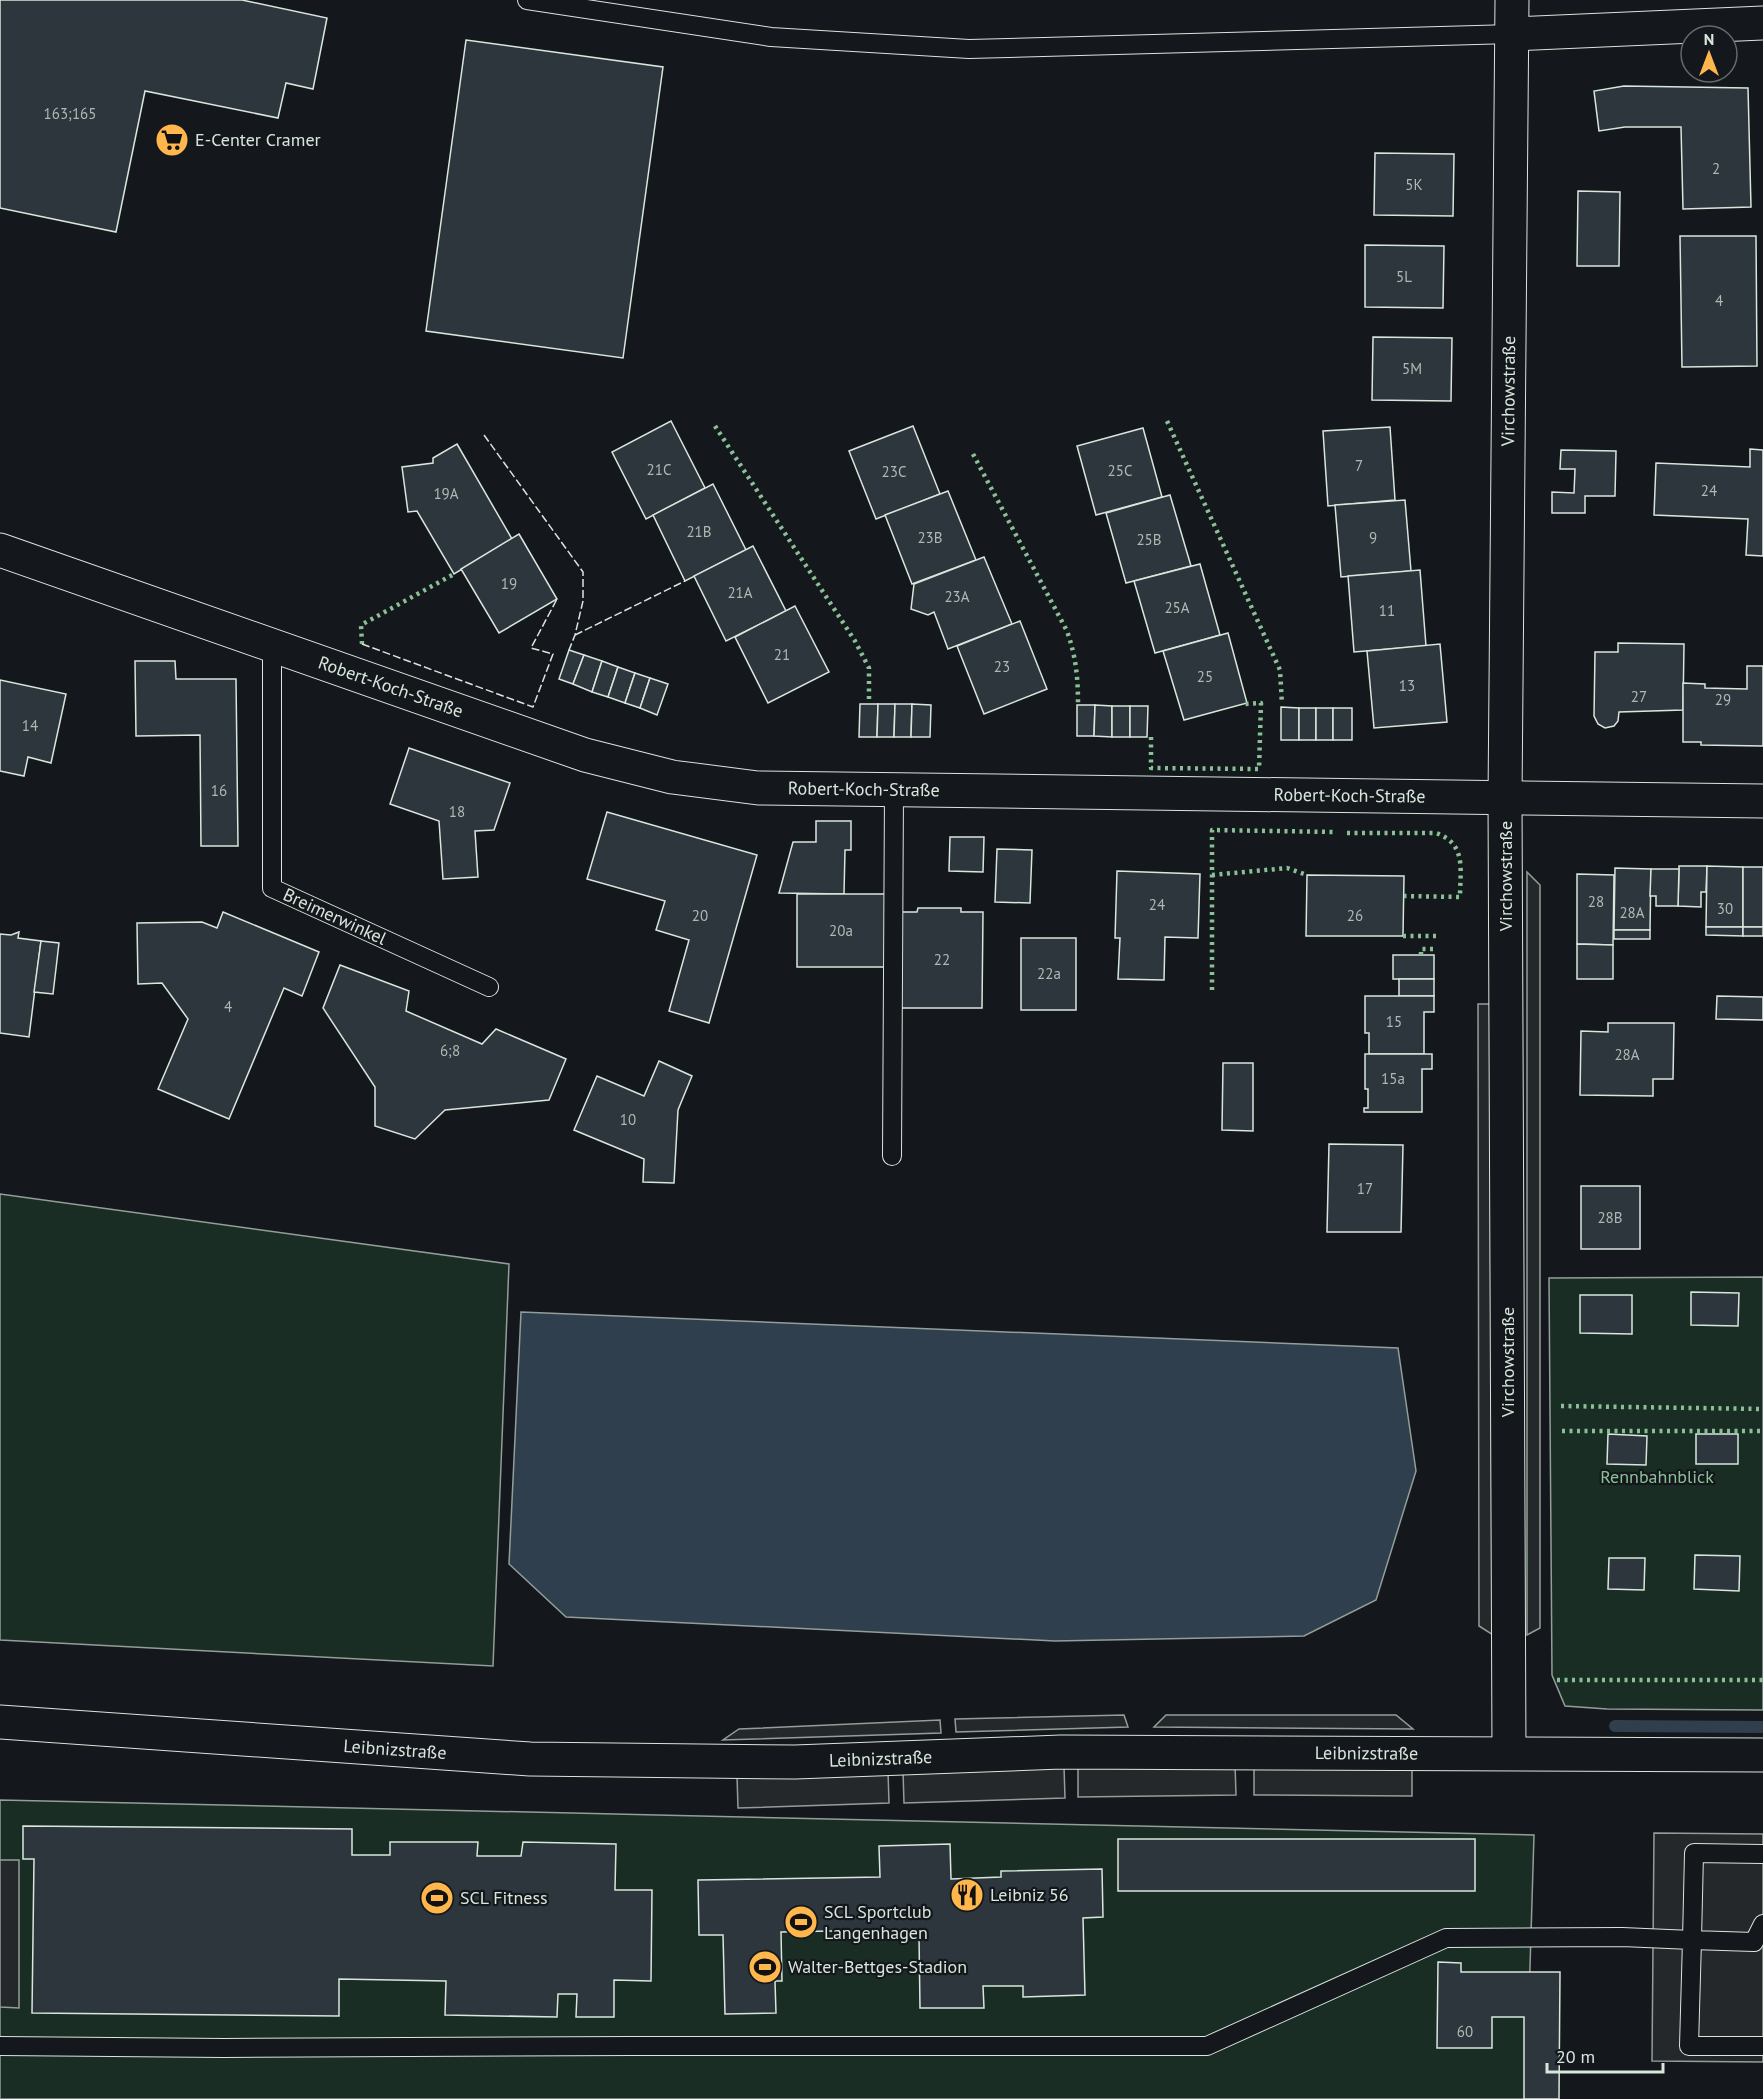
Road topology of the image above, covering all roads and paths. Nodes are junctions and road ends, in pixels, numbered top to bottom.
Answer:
1 (527, 0) edge
2 (1512, 0) edge
3 (1763, 23) edge
4 (1512, 34) junction
5 (0, 550) edge
6 (272, 645) junction
7 (894, 790) junction
8 (1505, 799) junction
9 (1763, 801) edge
10 (489, 987) dead end
11 (892, 1156) dead end
12 (0, 1722) edge
13 (0, 1733) edge
14 (1509, 1753) junction
15 (1763, 1755) edge
16 (1763, 1854) edge
17 (1763, 1924) edge
18 (1692, 1941) junction
19 (0, 2046) edge
20 (1763, 2046) edge

1 - 4 lane
2 - 4 street, Virchowstraße
3 - 4 street
4 - 8 street, Virchowstraße
5 - 6 street, Robert-Koch-Straße
6 - 7 street, Robert-Koch-Straße
6 - 10 lane, Breimerwinkel
7 - 8 street, Robert-Koch-Straße
7 - 11 lane
8 - 9 street, Robert-Koch-Straße
8 - 14 street, Virchowstraße
12 - 13 lane
12 - 14 street, Leibnizstraße
14 - 15 street, Leibnizstraße
16 - 18 lane
17 - 18 lane
18 - 19 lane
18 - 20 lane

